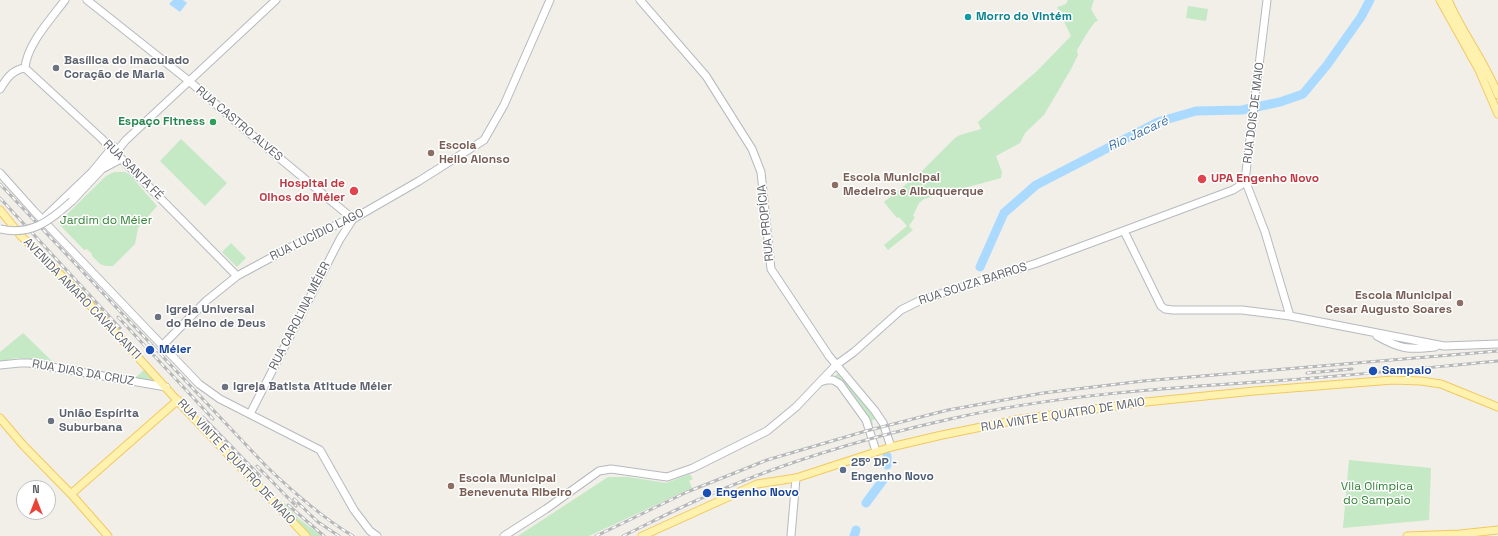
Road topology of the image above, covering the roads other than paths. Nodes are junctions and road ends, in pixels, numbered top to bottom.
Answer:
1 (65, 0) edge
2 (88, 0) edge
3 (276, 0) edge
4 (550, 0) edge
5 (640, 0) edge
6 (1267, 0) edge
7 (1440, 0) edge
8 (1448, 0) edge
9 (26, 68) junction
10 (189, 81) junction
11 (0, 89) edge
12 (1498, 94) edge
13 (1498, 114) edge
14 (101, 138) junction
15 (112, 153) junction
16 (121, 159) junction
17 (102, 160) junction
18 (102, 169) junction
19 (0, 173) edge
20 (1245, 180) junction
21 (0, 210) edge
22 (43, 219) junction
23 (354, 219) junction
24 (0, 229) edge
25 (1124, 231) junction
26 (237, 276) junction
27 (1290, 316) junction
28 (1498, 344) edge
29 (162, 346) junction
30 (834, 363) junction
31 (0, 365) edge
32 (820, 382) junction
33 (166, 387) junction
34 (178, 400) junction
35 (1498, 407) edge
36 (250, 414) junction
37 (0, 418) edge
38 (890, 447) junction
39 (876, 451) junction
40 (796, 478) junction
41 (70, 494) junction
42 (1498, 530) edge
43 (1482, 532) junction
44 (108, 536) edge
45 (306, 536) edge
46 (377, 536) edge
47 (504, 536) edge
48 (642, 536) edge
49 (791, 536) edge
50 (1407, 536) edge
51 (1489, 536) edge

1 - 9 street
2 - 10 street, RUA CASTRO ALVES
3 - 10 street
4 - 23 street, RUA LUCÍDIO LAGO
5 - 30 street, RUA PROPÍCIA
6 - 20 street, RUA DOIS DE MAIO
7 - 13 main road
8 - 12 main road
9 - 11 street
9 - 14 street, RUA SANTA FÉ
10 - 15 street
10 - 23 street, RUA CASTRO ALVES
14 - 15 street, RUA SANTA FÉ
14 - 17 street
15 - 16 street, RUA SANTA FÉ
15 - 17 street
15 - 18 street
16 - 18 street
16 - 26 street, RUA SANTA FÉ
17 - 22 street
18 - 24 street, bridge
19 - 22 street
20 - 25 street, RUA SOUZA BARROS
20 - 27 street, RUA DOIS DE MAIO
21 - 33 main road, AVENIDA AMARO CAVALCANTI
22 - 29 street
23 - 26 street, RUA LUCÍDIO LAGO
23 - 36 street, RUA CAROLINA MÉIER
25 - 27 street
25 - 30 street, RUA SOUZA BARROS
26 - 29 street, RUA LUCÍDIO LAGO
27 - 28 street
29 - 36 street
30 - 32 street, RUA SOUZA BARROS
30 - 38 street, RUA PROPÍCIA
31 - 33 street, RUA DIAS DA CRUZ
32 - 39 street
32 - 47 street, RUA SOUZA BARROS
33 - 34 main road, RUA VINTE E QUATRO DE MAIO
34 - 41 main road
34 - 45 main road, RUA VINTE E QUATRO DE MAIO
35 - 38 main road, RUA VINTE E QUATRO DE MAIO
36 - 46 street
37 - 41 main road
38 - 39 main road, RUA VINTE E QUATRO DE MAIO
39 - 40 main road, RUA VINTE E QUATRO DE MAIO
40 - 48 main road, RUA VINTE E QUATRO DE MAIO
40 - 49 street
41 - 44 main road
42 - 43 main road
43 - 50 main road
43 - 51 main road

